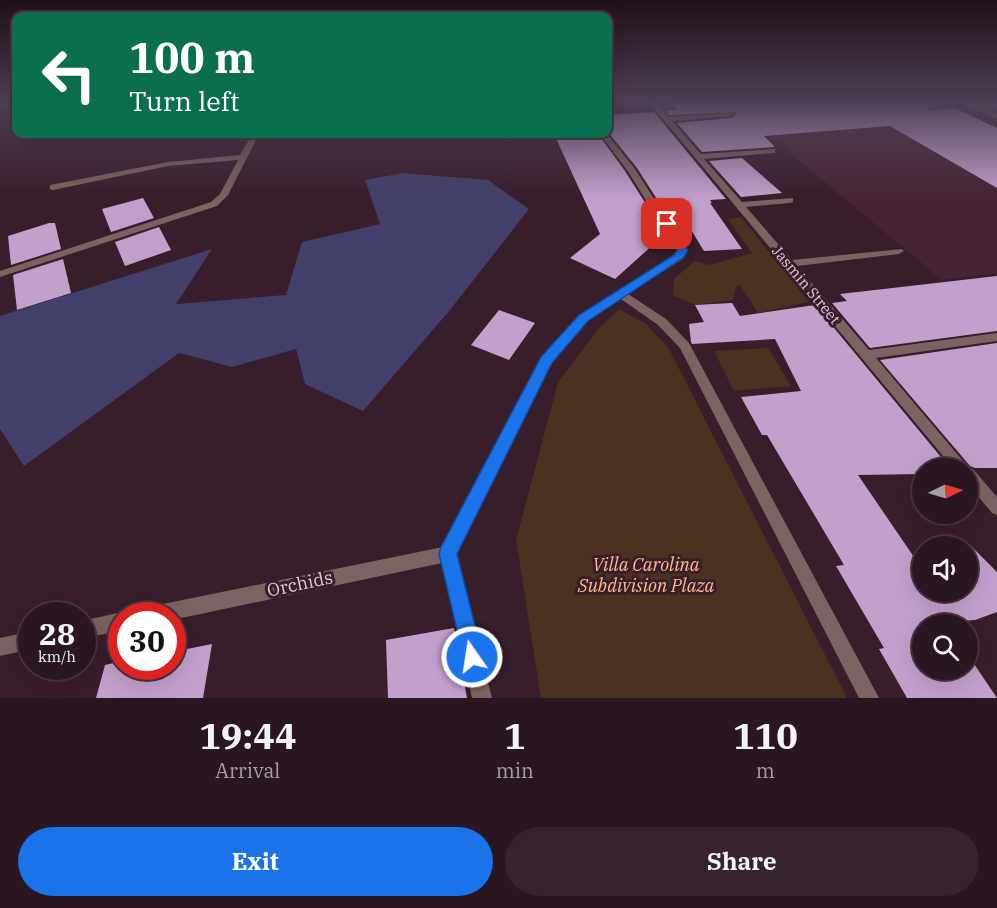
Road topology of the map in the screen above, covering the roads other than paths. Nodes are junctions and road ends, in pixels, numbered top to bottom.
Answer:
1 (679, 134) edge
2 (253, 138) edge
3 (607, 138) edge
4 (772, 151) dead end
5 (243, 157) junction
6 (698, 157) junction
7 (52, 187) dead end
8 (790, 200) dead end
9 (738, 205) junction
10 (899, 251) dead end
11 (788, 264) junction
12 (0, 274) edge
13 (621, 294) junction
14 (997, 337) edge
15 (864, 355) junction
16 (953, 458) edge
17 (978, 486) edge
18 (997, 508) edge
19 (448, 554) junction
20 (186, 608) edge
21 (18, 643) edge
22 (0, 647) edge
23 (482, 698) edge
24 (869, 698) edge

1 - 6 street, Jasmin Street
2 - 5 street
3 - 13 street
4 - 6 street
5 - 7 street
5 - 12 street
6 - 9 street, Jasmin Street
8 - 9 street
9 - 11 street, Jasmin Street
10 - 11 street
11 - 15 street, Jasmin Street
13 - 19 street
13 - 24 street
14 - 15 street
15 - 16 street, Jasmin Street
17 - 18 street
19 - 20 street, Orchids
19 - 23 street
21 - 22 street

